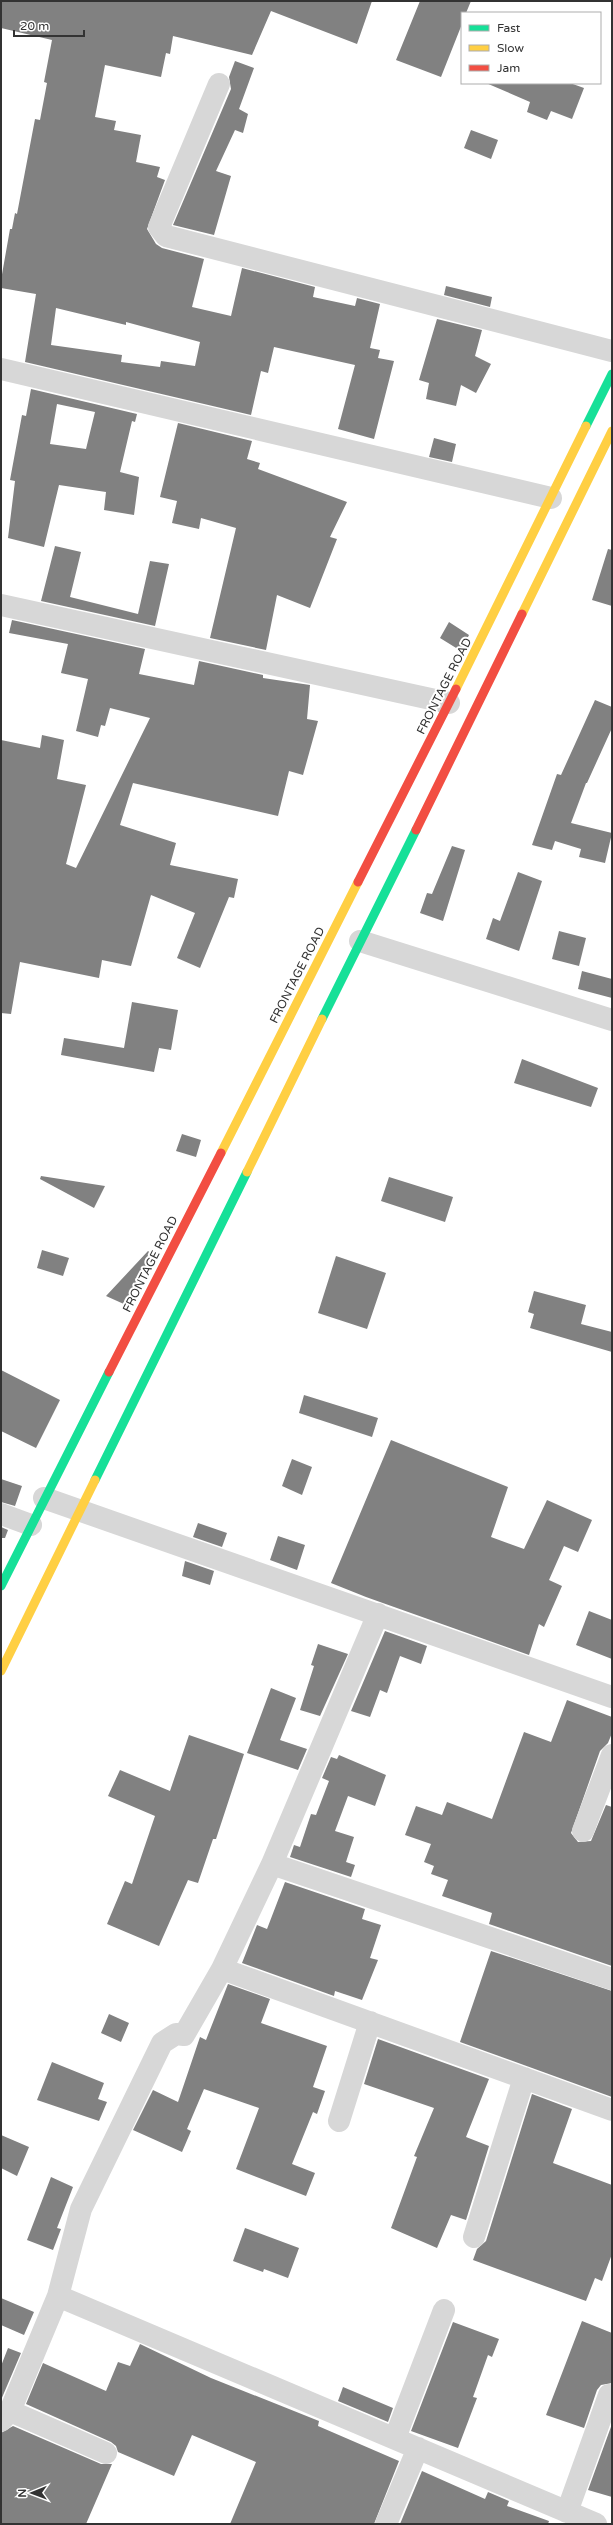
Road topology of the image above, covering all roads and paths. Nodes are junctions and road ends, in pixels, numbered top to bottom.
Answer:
1 (219, 84) dead end
2 (612, 351) edge
3 (1, 369) edge
4 (612, 374) edge
5 (612, 431) edge
6 (551, 498) junction
7 (1, 605) edge
8 (449, 703) junction
9 (360, 941) junction
10 (612, 1020) edge
11 (44, 1498) junction
12 (81, 1512) junction
13 (1, 1514) edge
14 (31, 1525) junction
15 (1, 1586) edge
16 (378, 1614) junction
17 (1, 1671) edge
18 (612, 1697) edge
19 (612, 1755) edge
20 (583, 1830) dead end
21 (272, 1864) junction
22 (222, 1969) junction
23 (612, 1979) edge
24 (370, 2022) junction
25 (524, 2078) junction
26 (612, 2110) edge
27 (339, 2121) dead end
28 (474, 2237) dead end
29 (58, 2296) junction
30 (444, 2310) dead end
31 (609, 2395) dead end
32 (6, 2416) edge
33 (395, 2438) junction
34 (418, 2448) junction
35 (106, 2453) dead end
36 (558, 2514) edge
37 (386, 2524) edge
38 (596, 2524) edge

1 - 2 street
3 - 6 street
4 - 6 main road, FRONTAGE ROAD
5 - 9 main road
6 - 8 main road, FRONTAGE ROAD
7 - 8 street
8 - 11 main road, FRONTAGE ROAD
9 - 10 street
9 - 12 main road
11 - 12 street
11 - 14 main road, FRONTAGE ROAD
12 - 16 street
12 - 17 main road
13 - 14 street
14 - 15 main road, FRONTAGE ROAD
16 - 18 street
16 - 21 street
19 - 20 street
21 - 22 street
21 - 23 street
22 - 24 street
22 - 29 street
24 - 25 street
24 - 27 street
25 - 26 street
25 - 28 street
29 - 32 street
29 - 33 street
30 - 33 street
31 - 36 street
32 - 35 street
33 - 34 street
34 - 36 street
34 - 37 street
36 - 38 street

